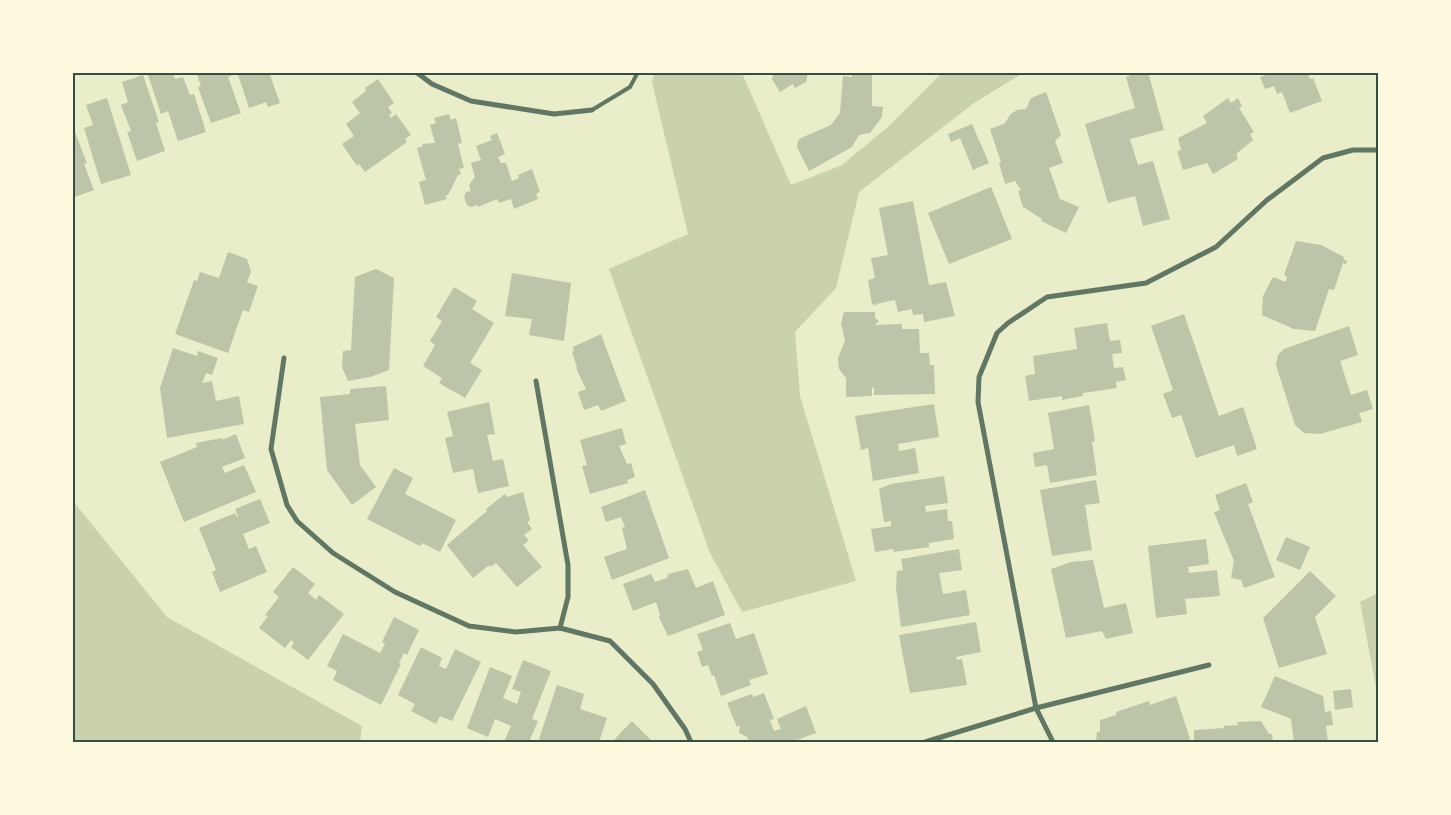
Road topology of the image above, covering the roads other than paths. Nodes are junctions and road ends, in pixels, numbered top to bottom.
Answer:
1 (416, 72) edge
2 (638, 72) edge
3 (592, 110) joint
4 (1378, 150) edge
5 (284, 358) dead end
6 (536, 381) dead end
7 (560, 628) junction
8 (1209, 665) dead end
9 (1036, 708) junction
10 (690, 742) edge
11 (925, 742) edge
12 (1053, 742) edge

1 - 3 street
2 - 3 lane
4 - 9 street
5 - 7 street
6 - 7 street
7 - 10 street
8 - 9 street
9 - 11 street
9 - 12 street

